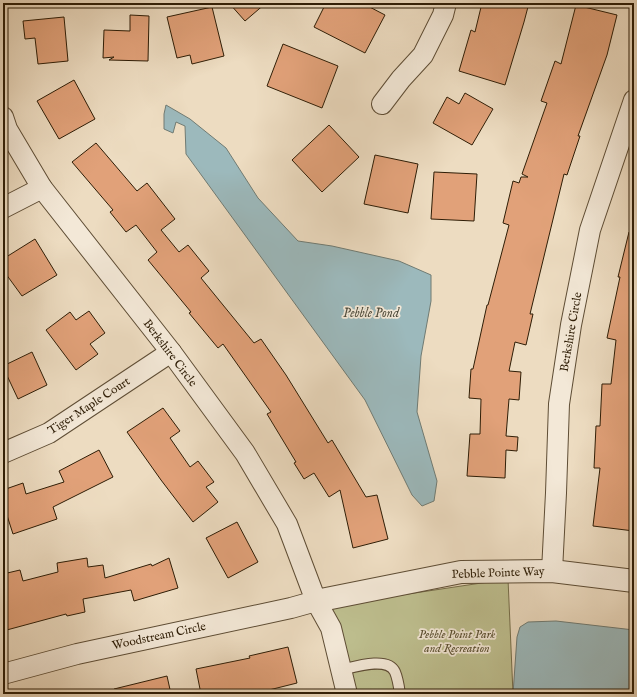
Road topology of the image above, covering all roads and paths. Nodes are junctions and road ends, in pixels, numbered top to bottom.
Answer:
1 (446, 3) edge
2 (634, 100) edge
3 (382, 104) dead end
4 (3, 117) edge
5 (42, 188) junction
6 (3, 208) edge
7 (171, 352) junction
8 (3, 453) edge
9 (552, 571) junction
10 (634, 581) edge
11 (316, 601) junction
12 (341, 670) junction
13 (3, 674) edge
14 (347, 694) edge
15 (400, 694) edge

1 - 3 street
2 - 9 street, Berkshire Circle
4 - 5 street, Berkshire Circle
5 - 6 street
5 - 7 street, Berkshire Circle
7 - 8 street, Tiger Maple Court
7 - 11 street, Berkshire Circle
9 - 10 street, Pebble Pointe Way
9 - 11 street, Pebble Pointe Way
11 - 12 street, Berkshire Circle
11 - 13 street, Woodstream Circle
12 - 14 street, Berkshire Circle
12 - 15 lane

